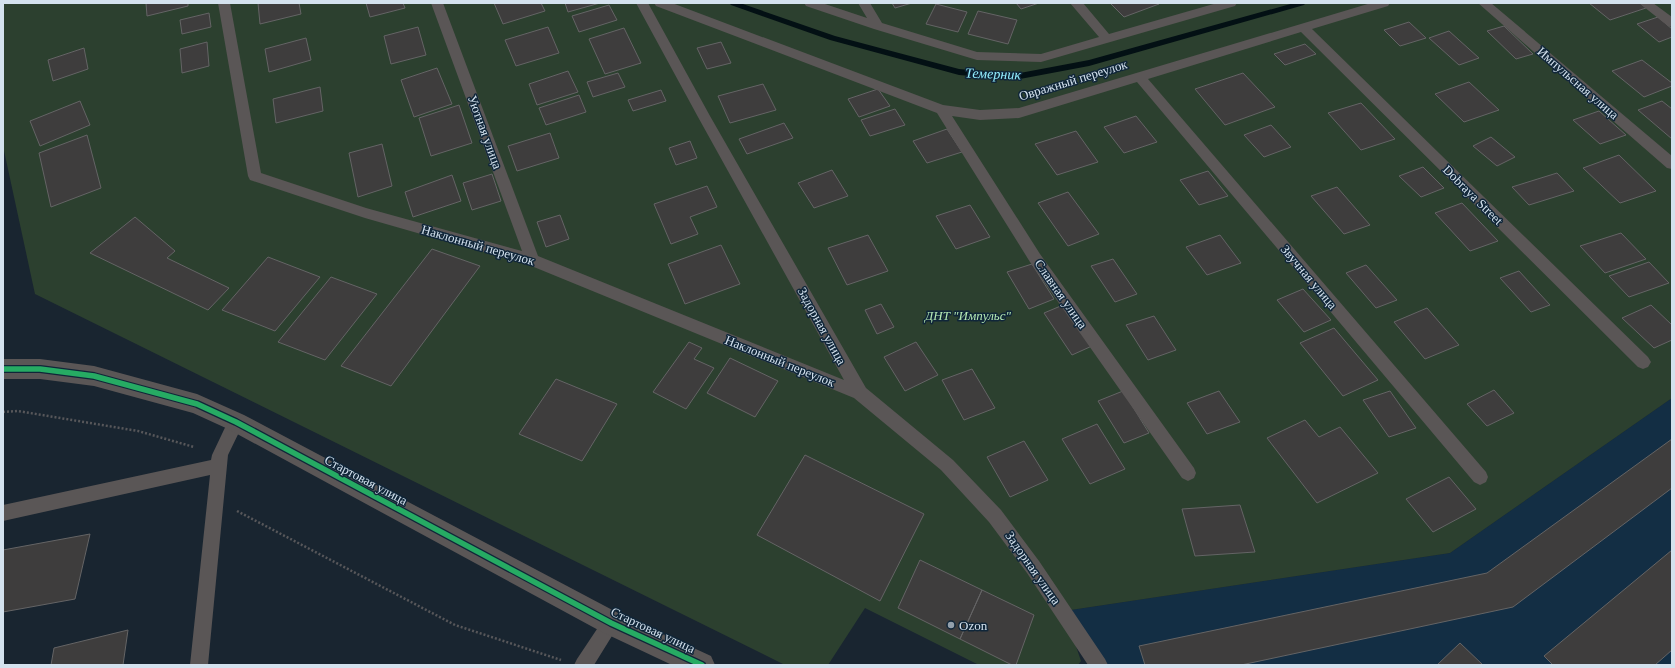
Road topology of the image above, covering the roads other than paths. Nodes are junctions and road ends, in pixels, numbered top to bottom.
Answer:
1 (224, 3) edge
2 (437, 3) edge
3 (642, 3) edge
4 (660, 3) edge
5 (810, 3) edge
6 (864, 3) edge
7 (1076, 3) edge
8 (1231, 3) edge
9 (1384, 3) edge
10 (1484, 3) edge
11 (1646, 3) edge
12 (1672, 23) edge
13 (878, 26) junction
14 (1303, 27) junction
15 (1107, 39) junction
16 (1139, 76) junction
17 (942, 110) junction
18 (1672, 164) edge
19 (532, 260) junction
20 (1642, 362) dead end
21 (3, 368) edge
22 (860, 393) junction
23 (236, 422) junction
24 (219, 460) junction
25 (1188, 473) dead end
26 (1480, 477) dead end
27 (3, 513) edge
28 (611, 623) junction
29 (199, 665) edge
30 (583, 665) edge
31 (702, 665) edge
32 (1099, 665) edge

1 - 19 lane, Наклонный переулок
2 - 19 lane, Уютная улица
3 - 22 lane, Задорная улица
4 - 17 lane, Овражный переулок
5 - 13 lane
6 - 13 lane
7 - 15 lane
8 - 15 lane
9 - 14 lane, Овражный переулок
10 - 18 lane, Импульсная улица
11 - 12 lane
13 - 15 lane
14 - 16 lane, Овражный переулок
14 - 20 lane, Dobraya Street
16 - 17 lane, Овражный переулок
16 - 26 lane, Звучная улица
17 - 25 lane, Славная улица
19 - 22 lane, Наклонный переулок
21 - 23 street, Стартовая улица
22 - 32 lane, Задорная улица
23 - 24 lane
23 - 28 street, Стартовая улица
24 - 27 lane
24 - 29 lane
28 - 30 lane
28 - 31 street, Стартовая улица

